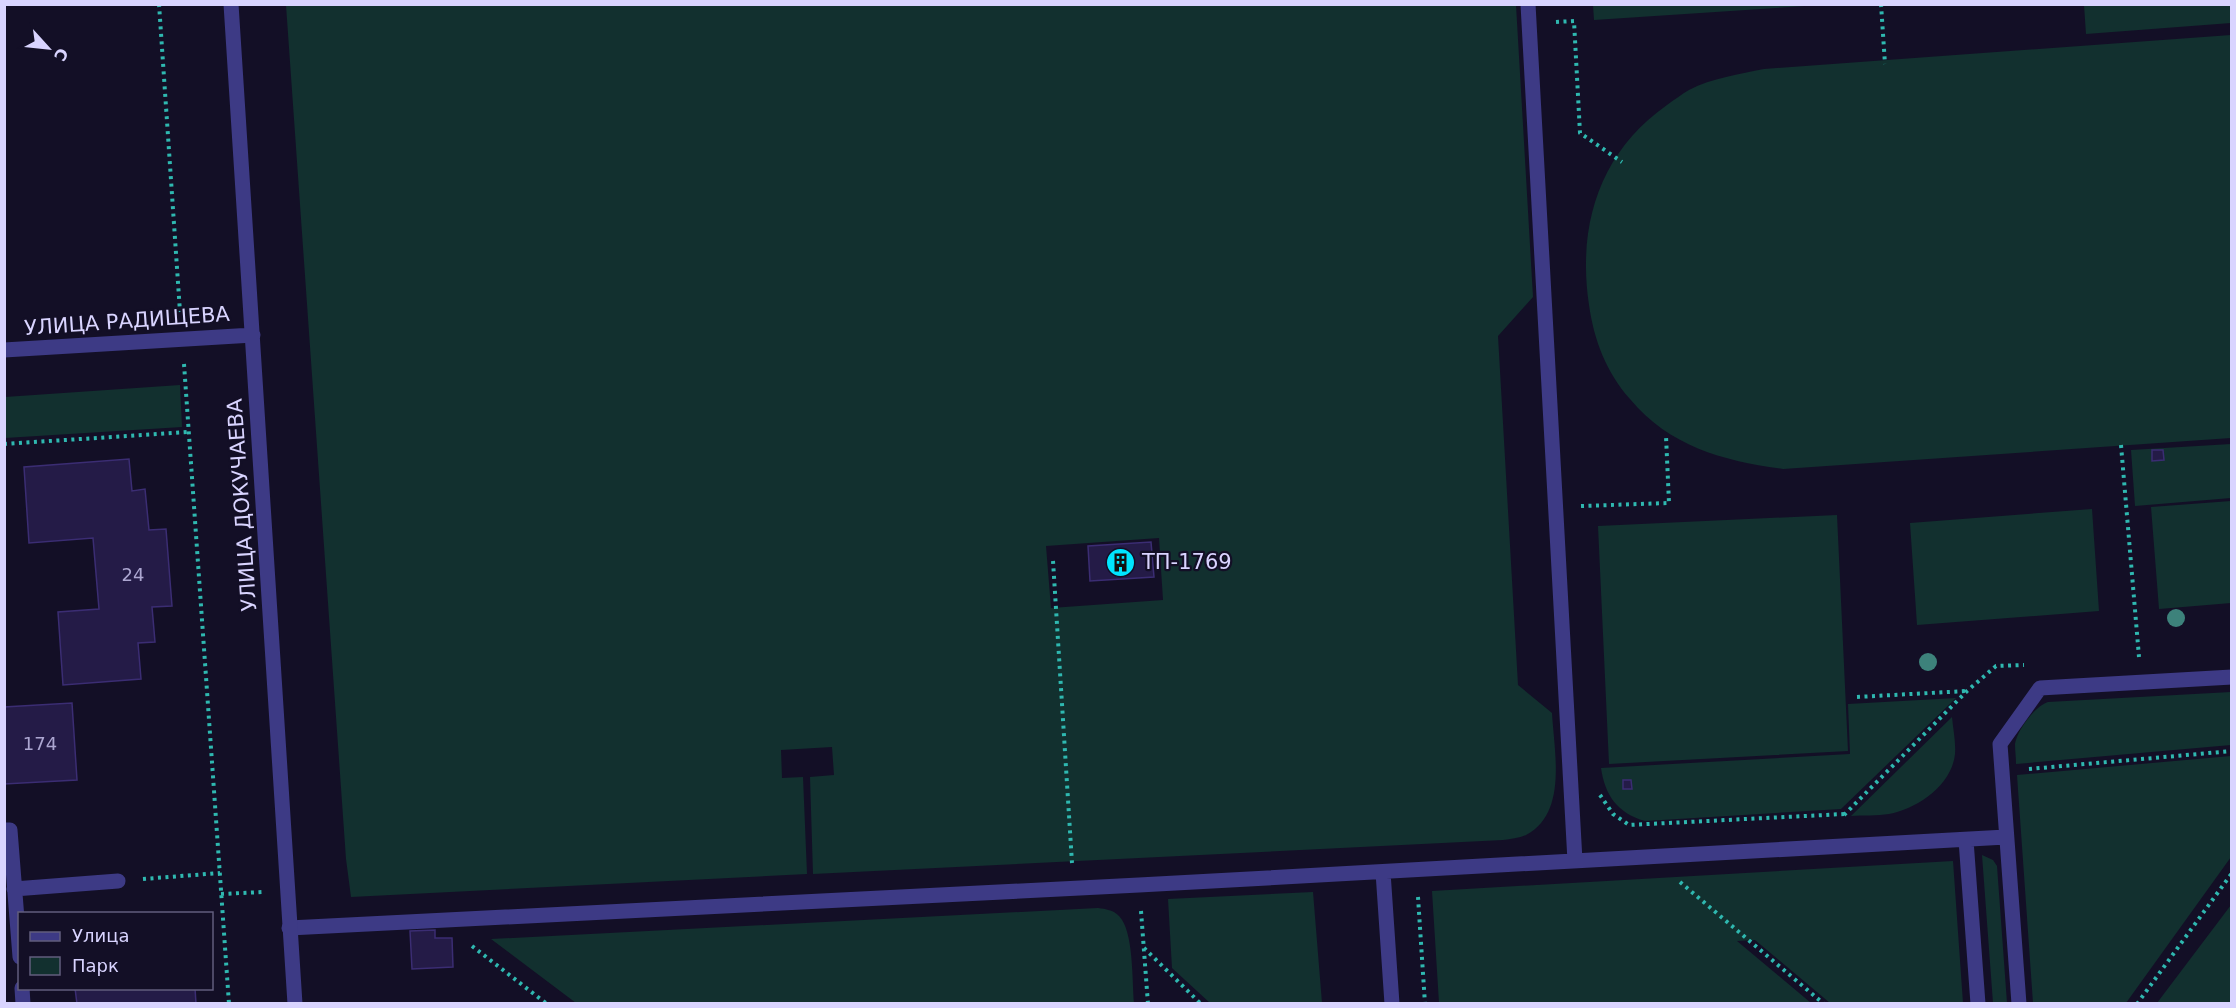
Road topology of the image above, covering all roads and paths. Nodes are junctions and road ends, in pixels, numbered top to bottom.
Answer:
1 (159, 4) edge
2 (231, 4) edge
3 (1528, 4) edge
4 (1881, 4) edge
5 (1552, 14) dead end
6 (1885, 64) dead end
7 (1622, 162) dead end
8 (175, 243) dead end
9 (253, 335) junction
10 (4, 350) edge
11 (1666, 436) dead end
12 (4, 444) edge
13 (2121, 445) dead end
14 (1580, 495) dead end
15 (1580, 506) junction
16 (1581, 518) dead end
17 (1053, 561) dead end
18 (2232, 677) edge
19 (2141, 682) junction
20 (1967, 692) dead end
21 (1857, 697) dead end
22 (2232, 751) edge
23 (2002, 772) junction
24 (1599, 790) dead end
25 (1844, 814) dead end
26 (4, 830) edge
27 (2006, 837) junction
28 (1966, 840) junction
29 (1650, 857) junction
30 (1575, 861) junction
31 (1383, 872) junction
32 (220, 873) junction
33 (2232, 873) edge
34 (118, 881) joint
35 (1139, 885) junction
36 (1073, 888) junction
37 (14, 889) junction
38 (287, 890) junction
39 (221, 894) junction
40 (1418, 896) dead end
41 (457, 920) junction
42 (289, 928) junction
43 (18, 934) edge
44 (1144, 948) junction
45 (229, 1004) edge
46 (295, 1004) edge
47 (547, 1004) edge
48 (1148, 1004) edge
49 (1201, 1004) edge
50 (1392, 1004) edge
51 (1425, 1004) edge
52 (1824, 1004) edge
53 (1978, 1004) edge
54 (2019, 1004) edge
55 (2137, 1004) edge

1 - 8 path
2 - 9 street, УЛИЦА ДОКУЧАЕВА
3 - 30 street
4 - 6 path
5 - 7 path
9 - 10 street, УЛИЦА РАДИЩЕВА
9 - 38 street, УЛИЦА ДОКУЧАЕВА
11 - 15 path
12 - 32 path
13 - 19 path
14 - 15 path
15 - 16 path
17 - 36 path
18 - 19 street
19 - 23 street
20 - 21 path
22 - 23 path
23 - 27 street
24 - 25 path
26 - 37 street
27 - 28 street
27 - 54 street
28 - 29 street
28 - 53 street
29 - 30 street
29 - 52 path
30 - 31 street
31 - 35 street
31 - 50 street
32 - 34 path
32 - 39 path
33 - 55 path
34 - 37 street
35 - 36 street
35 - 44 path
36 - 41 street
37 - 43 street
38 - 39 path
38 - 42 street, УЛИЦА ДОКУЧАЕВА
39 - 45 path
40 - 51 path
41 - 42 street
41 - 47 path
42 - 46 street, УЛИЦА ДОКУЧАЕВА
44 - 48 path
44 - 49 path

